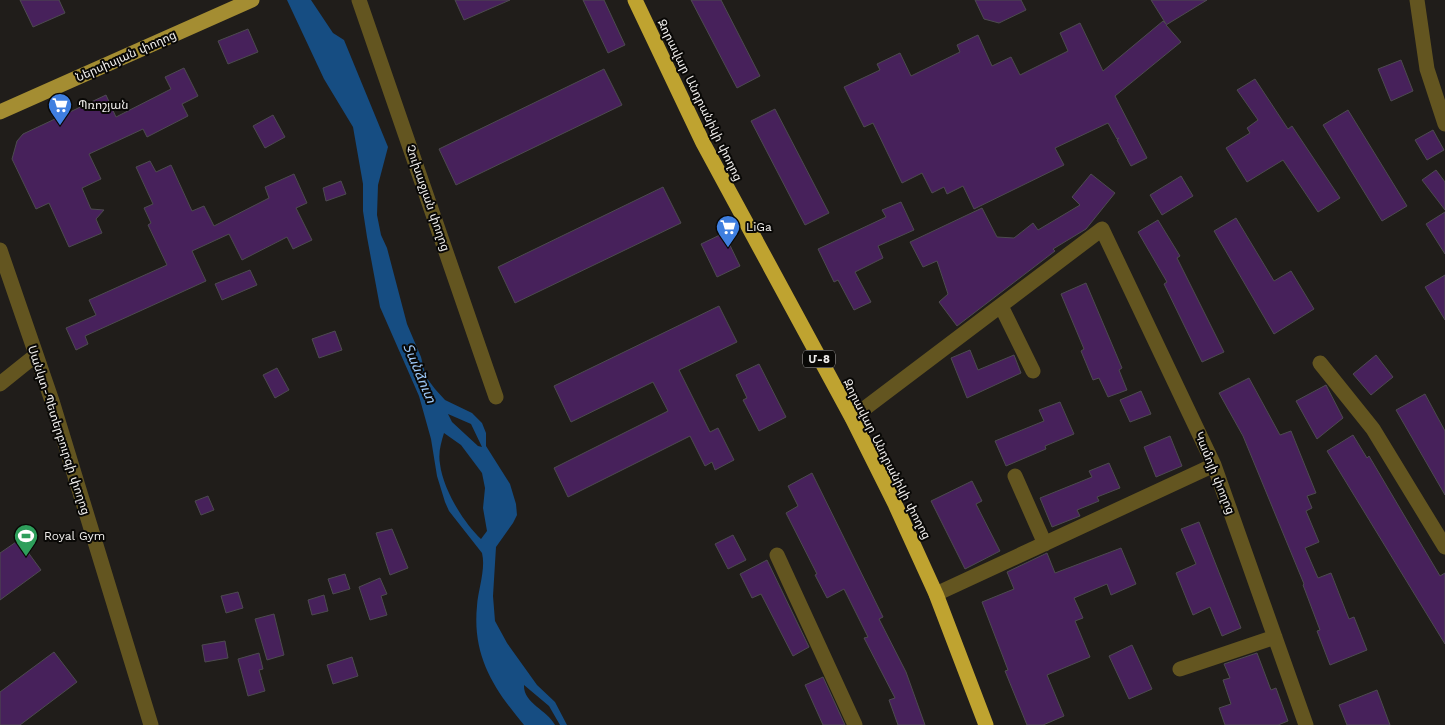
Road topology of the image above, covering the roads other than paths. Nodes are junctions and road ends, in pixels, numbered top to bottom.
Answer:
1 (252, 0) edge
2 (359, 0) edge
3 (635, 0) edge
4 (1417, 0) edge
5 (0, 112) edge
6 (1445, 124) edge
7 (0, 250) edge
8 (1001, 306) junction
9 (36, 356) junction
10 (1320, 363) dead end
11 (1033, 371) dead end
12 (0, 384) edge
13 (496, 397) dead end
14 (852, 418) junction
15 (1214, 465) junction
16 (1015, 476) dead end
17 (1044, 544) junction
18 (1445, 547) edge
19 (777, 555) dead end
20 (936, 594) junction
21 (1275, 637) junction
22 (1180, 669) dead end
23 (151, 725) edge
24 (855, 725) edge
25 (986, 725) edge
26 (1306, 725) edge

1 - 5 main road, Ներսիսյան փողոց
2 - 13 street, Չուխաջյան փողոց
3 - 14 highway, Զորավար Անդրանիկի փողոց / Մ-8
4 - 6 street
7 - 9 street, Սանկտ-Պետերբուրգի փողոց
8 - 11 street
8 - 14 street
8 - 15 street, Կամոյի փողոց
9 - 12 street
9 - 23 street, Սանկտ-Պետերբուրգի փողոց
10 - 18 street
14 - 20 highway, Զորավար Անդրանիկի փողոց / Մ-8
15 - 17 street
15 - 21 street, Կամոյի փողոց
16 - 17 street
17 - 20 street
19 - 24 street
20 - 25 highway, Զորավար Անդրանիկի փողոց / Մ-8
21 - 22 street
21 - 26 street, Կամոյի փողոց

